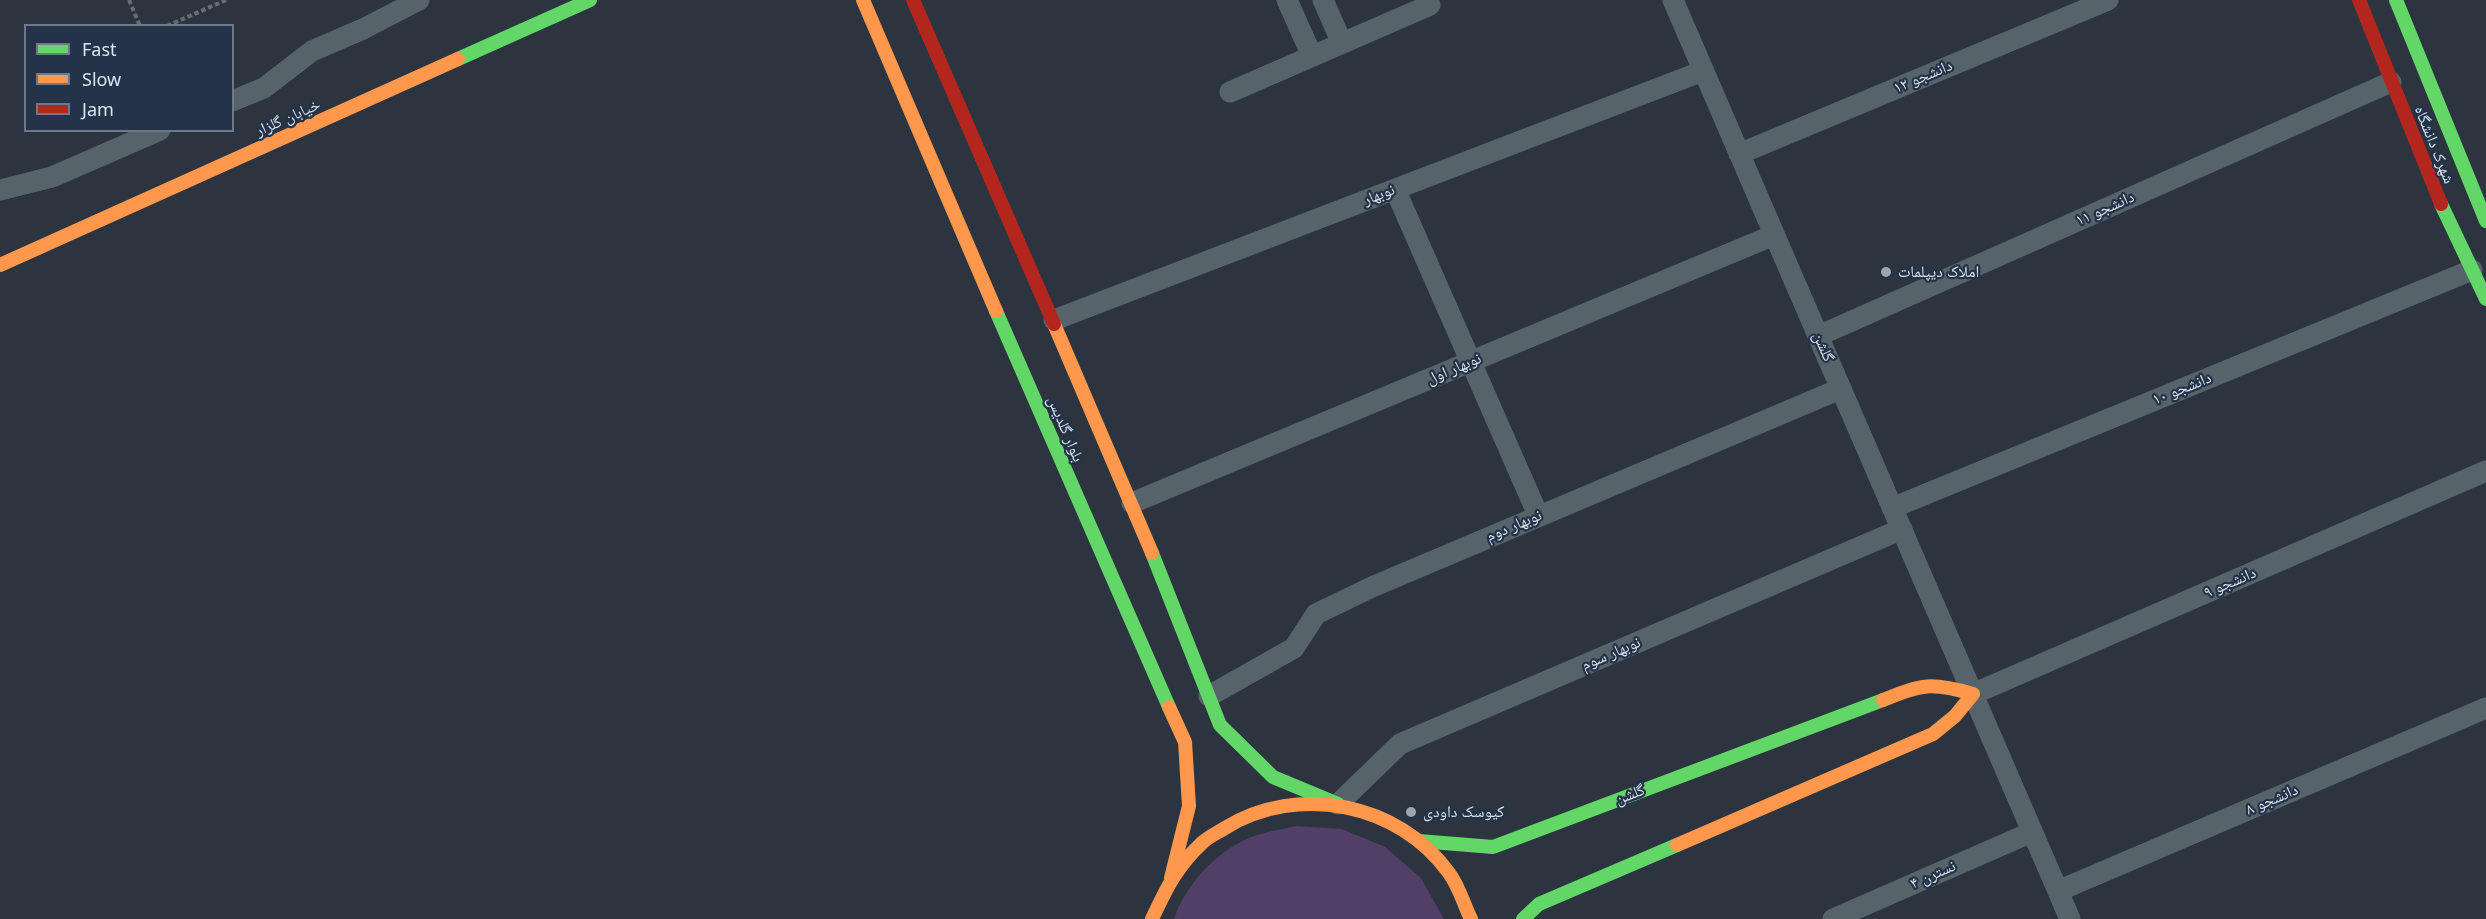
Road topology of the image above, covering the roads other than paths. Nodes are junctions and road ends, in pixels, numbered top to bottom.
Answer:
1 (419, 0) edge
2 (590, 0) edge
3 (863, 0) edge
4 (913, 0) edge
5 (1287, 0) edge
6 (1323, 0) edge
7 (1672, 0) edge
8 (2108, 0) edge
9 (2359, 0) edge
10 (2396, 0) edge
11 (1430, 5) dead end
12 (1342, 43) junction
13 (1312, 56) junction
14 (1703, 71) junction
15 (2391, 82) junction
16 (1230, 92) dead end
17 (234, 100) edge
18 (155, 132) edge
19 (1739, 154) junction
20 (1395, 189) junction
21 (0, 190) edge
22 (2486, 221) edge
23 (1774, 235) junction
24 (2, 263) edge
25 (2472, 270) junction
26 (1038, 285) junction
27 (1020, 292) dead end
28 (2486, 299) edge
29 (1054, 320) junction
30 (1818, 336) junction
31 (1471, 362) junction
32 (1840, 389) junction
33 (2486, 471) edge
34 (1132, 503) junction
35 (1892, 508) junction
36 (1538, 515) junction
37 (1902, 529) junction
38 (1973, 694) junction
39 (1209, 696) junction
40 (2486, 708) edge
41 (1338, 804) junction
42 (2032, 832) junction
43 (1419, 841) junction
44 (1171, 878) junction
45 (2058, 891) junction
46 (1152, 919) edge
47 (1471, 919) edge
48 (1522, 919) edge
49 (1833, 919) edge
50 (2070, 919) edge

1 - 17 street
2 - 24 main road, خیابان گلزار
3 - 44 main road, بلوار گلدیس
4 - 26 main road, بلوار گلدیس
5 - 13 street
6 - 12 street
7 - 14 street, گلشن
8 - 19 street, دانشجو ۱۲
9 - 15 main road, شهرک دانشگاه
10 - 22 main road, شهرک دانشگاه
11 - 12 street
12 - 13 street
13 - 16 street
14 - 19 street, گلشن
14 - 20 street, نوبهار
15 - 25 main road, شهرک دانشگاه
15 - 30 street, دانشجو ۱۱
18 - 21 street
19 - 23 street, گلشن
20 - 29 street, نوبهار
20 - 31 street
23 - 30 street, گلشن
23 - 31 street, نوبهار اول
25 - 28 main road, شهرک دانشگاه
25 - 35 street, دانشجو ۱۰
26 - 27 main road
26 - 29 main road, بلوار گلدیس
29 - 34 main road, بلوار گلدیس
30 - 32 street, گلشن
31 - 34 street, نوبهار اول
31 - 36 street
32 - 35 street, گلشن
32 - 36 street, نوبهار دوم
33 - 38 street, دانشجو ۹
34 - 39 main road, بلوار گلدیس
35 - 37 street, گلشن
36 - 39 street, نوبهار دوم
37 - 38 street, گلشن
37 - 41 street, نوبهار سوم
38 - 42 street, گلشن
38 - 43 main road, گلشن
38 - 48 main road
39 - 41 main road, بلوار گلدیس
40 - 45 street, دانشجو ۸
41 - 43 main road
41 - 44 main road
42 - 45 street, گلشن
42 - 49 street, نسترن ۴
43 - 47 main road
44 - 46 main road
45 - 50 street, گلشن

